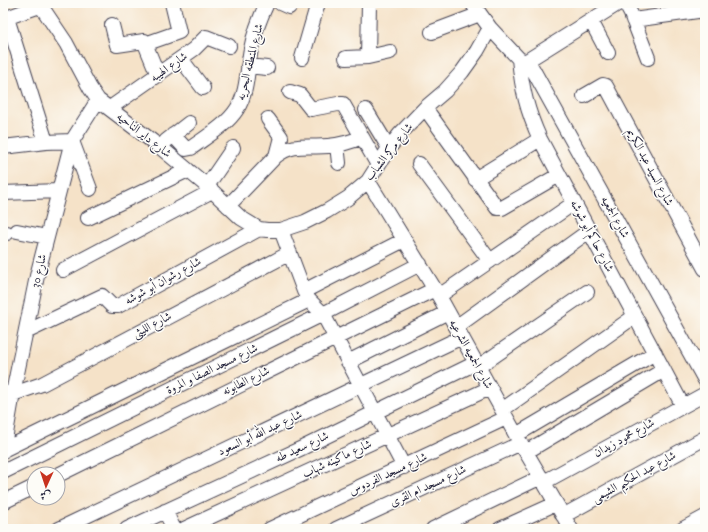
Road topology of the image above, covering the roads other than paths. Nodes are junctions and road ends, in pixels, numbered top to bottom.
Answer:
1 (172, 3) edge
2 (267, 3) edge
3 (280, 3) edge
4 (292, 3) edge
5 (318, 3) edge
6 (369, 3) edge
7 (619, 3) edge
8 (625, 3) edge
9 (40, 5) edge
10 (476, 8) edge
11 (705, 10) edge
12 (5, 18) edge
13 (633, 20) junction
14 (591, 21) junction
15 (112, 25) dead end
16 (490, 28) junction
17 (432, 32) dead end
18 (145, 44) junction
19 (228, 46) dead end
20 (9, 48) edge
21 (390, 52) dead end
22 (608, 53) dead end
23 (368, 57) junction
24 (302, 58) dead end
25 (346, 58) dead end
26 (648, 58) dead end
27 (181, 59) junction
28 (522, 60) junction
29 (248, 66) junction
30 (267, 68) dead end
31 (158, 75) junction
32 (203, 88) dead end
33 (290, 92) dead end
34 (584, 96) dead end
35 (98, 100) junction
36 (110, 108) junction
37 (425, 108) junction
38 (366, 110) dead end
39 (268, 119) dead end
40 (189, 123) dead end
41 (173, 136) junction
42 (362, 137) junction
43 (540, 139) junction
44 (72, 141) junction
45 (46, 142) junction
46 (337, 145) junction
47 (3, 147) edge
48 (160, 147) junction
49 (234, 148) dead end
50 (389, 148) junction
51 (276, 156) junction
52 (339, 163) dead end
53 (419, 164) dead end
54 (378, 165) junction
55 (188, 170) junction
56 (559, 175) junction
57 (475, 179) junction
58 (368, 181) junction
59 (90, 189) dead end
60 (210, 189) junction
61 (59, 191) junction
62 (3, 193) edge
63 (574, 203) junction
64 (228, 206) junction
65 (88, 218) dead end
66 (259, 229) junction
67 (281, 230) junction
68 (589, 231) junction
69 (9, 232) edge
70 (47, 237) junction
71 (404, 240) junction
72 (290, 253) junction
73 (490, 261) junction
74 (420, 264) junction
75 (705, 269) edge
76 (62, 270) dead end
77 (587, 292) dead end
78 (437, 293) junction
79 (307, 296) junction
80 (448, 312) junction
81 (323, 314) junction
82 (634, 316) junction
83 (26, 332) junction
84 (459, 332) junction
85 (335, 337) junction
86 (655, 353) junction
87 (348, 362) junction
88 (477, 365) junction
89 (664, 370) junction
90 (705, 380) edge
91 (361, 386) junction
92 (490, 388) junction
93 (8, 393) edge
94 (705, 394) edge
95 (683, 406) junction
96 (375, 412) junction
97 (504, 414) junction
98 (387, 436) junction
99 (705, 438) edge
100 (521, 443) junction
101 (3, 450) edge
102 (404, 467) junction
103 (66, 471) edge
104 (3, 472) edge
105 (542, 480) junction
106 (26, 491) edge
107 (3, 502) edge
108 (559, 510) junction
109 (165, 511) junction
110 (705, 518) edge
111 (59, 529) edge
112 (127, 529) edge
113 (174, 529) edge
114 (184, 529) edge
115 (270, 529) edge
116 (336, 529) edge
117 (433, 529) edge
118 (500, 529) edge
119 (571, 529) edge
120 (683, 529) edge

1 - 18 street
2 - 29 street, شارع المنطقه البحريه
3 - 4 street
5 - 24 street
6 - 23 street
7 - 14 street
8 - 13 street
9 - 12 street
9 - 35 street, شارع داير الناحيه
10 - 16 street, شارع الجمعيه
10 - 17 street
11 - 13 street
12 - 20 street
13 - 26 street
14 - 22 street
14 - 28 street
15 - 18 street
16 - 28 street, شارع الجمعيه
16 - 37 street, شارع مركز الشباب
18 - 31 street
19 - 27 street, شارع الهيبه
20 - 45 street
21 - 23 street
23 - 25 street
27 - 31 street, شارع الهيبه
27 - 32 street
28 - 43 street, شارع حاكم أبو شوشه
28 - 90 street, شارع الجمعيه
29 - 30 street
29 - 41 street, شارع المنطقه البحريه
31 - 36 street, شارع الهيبه
33 - 42 street
34 - 75 street, شارع السيد عبد الكريم
35 - 36 street, شارع داير الناحيه
35 - 44 street, شارع 30
36 - 48 street, شارع داير الناحيه
37 - 50 street, شارع مركز الشباب
37 - 57 street
38 - 50 street
39 - 51 street
40 - 41 street
41 - 48 street
42 - 46 street
42 - 54 street
43 - 56 street, شارع حاكم أبو شوشه
43 - 57 street
44 - 45 street
44 - 59 street
44 - 61 street, شارع 30
45 - 47 street
46 - 51 street
46 - 52 street
48 - 55 street, شارع داير الناحيه
49 - 60 street
50 - 54 street, شارع مركز الشباب
51 - 64 street
53 - 73 street
54 - 58 street, شارع مركز الشباب
55 - 60 street, شارع داير الناحيه
55 - 65 street
56 - 57 street
56 - 63 street, شارع حاكم أبو شوشه
58 - 67 street, شارع مركز الشباب
58 - 71 street, شارع الجمعيه الشرعيه
60 - 64 street, شارع داير الناحيه
60 - 76 street
61 - 62 street
61 - 70 street, شارع 30
63 - 68 street, شارع حاكم أبو شوشه
63 - 73 street, شارع الطابونه
64 - 66 street, شارع داير الناحيه
66 - 67 street, شارع داير الناحيه
66 - 83 street, شارع رشوان أبو شوشه
67 - 72 street
68 - 82 street, شارع حاكم أبو شوشه
68 - 84 street, شارع عبد الله أبو السعود
69 - 70 street
70 - 83 street, شارع 30
71 - 74 street, شارع الجمعيه الشرعيه
71 - 79 street
72 - 79 street
72 - 93 street, شارع الليثى
73 - 78 street, شارع الطابونه
74 - 78 street, شارع الجمعيه الشرعيه
74 - 81 street, شارع مسجد الصفا و المروة
77 - 88 street, شارع سعيد طه
78 - 80 street, شارع الجمعيه الشرعيه
78 - 85 street, شارع الطابونه
79 - 81 street
79 - 101 street
80 - 84 street, شارع الجمعيه الشرعيه
80 - 87 street
81 - 85 street
81 - 104 street, شارع مسجد الصفا و المروة
82 - 86 street, شارع حاكم أبو شوشه
82 - 97 street, شارع مسجد الفردوس
83 - 93 street, شارع 30
84 - 88 street, شارع الجمعيه الشرعيه
84 - 91 street, شارع عبد الله أبو السعود
85 - 87 street
85 - 103 street, شارع الطابونه
86 - 89 street, شارع حاكم أبو شوشه
86 - 100 street
87 - 91 street
88 - 92 street, شارع الجمعيه الشرعيه
88 - 96 street, شارع سعيد طه
89 - 95 street, شارع حاكم أبو شوشه
89 - 100 street
91 - 96 street
91 - 111 street, شارع عبد الله أبو السعود
92 - 97 street, شارع الجمعيه الشرعيه
92 - 98 street, شارع ماكينه شهاب
93 - 101 street, شارع 30
94 - 95 street, شارع محمود زيدان
95 - 105 street, شارع محمود زيدان
96 - 98 street
96 - 109 street, شارع سعيد طه
97 - 100 street, شارع الجمعيه الشرعيه
97 - 102 street, شارع مسجد الفردوس
98 - 102 street
98 - 114 street, شارع ماكينه شهاب
99 - 108 street, شارع عبد الحكيم الشيمى
100 - 105 street, شارع الجمعيه الشرعيه
100 - 116 street, شارع مسجد ام القرى
102 - 115 street, شارع مسجد الفردوس
105 - 108 street, شارع الجمعيه الشرعيه
105 - 117 street, شارع محمود زيدان
106 - 107 street
108 - 118 street, شارع عبد الحكيم الشيمى
108 - 119 street, شارع الجمعيه الشرعيه
109 - 112 street, شارع سعيد طه
109 - 113 street
110 - 120 street

